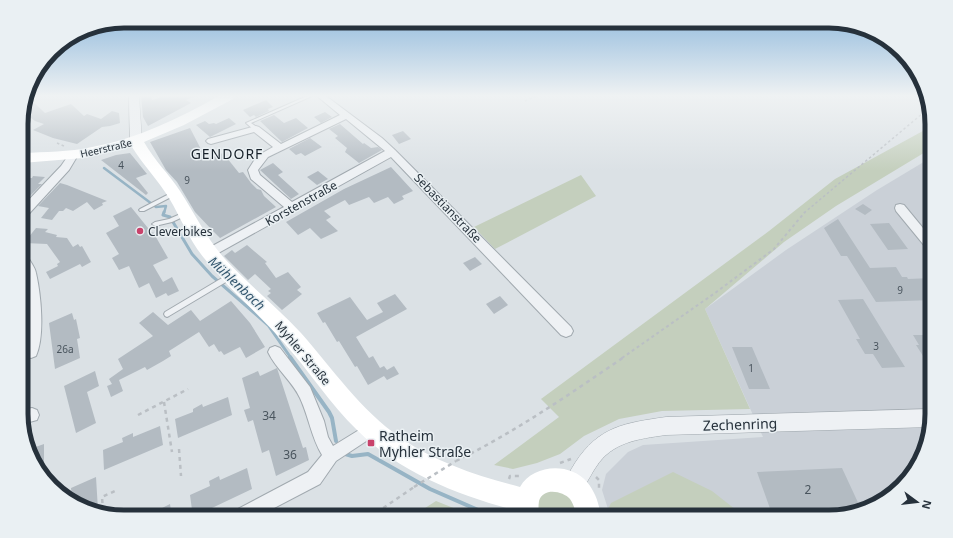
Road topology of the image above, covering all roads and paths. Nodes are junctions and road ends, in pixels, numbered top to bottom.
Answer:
1 (135, 121) edge
2 (185, 121) edge
3 (252, 121) edge
4 (335, 121) edge
5 (354, 121) edge
6 (913, 121) edge
7 (256, 129) junction
8 (136, 141) junction
9 (211, 141) dead end
10 (280, 148) junction
11 (392, 152) junction
12 (73, 155) junction
13 (28, 158) edge
14 (173, 194) junction
15 (28, 207) edge
16 (292, 208) junction
17 (900, 208) dead end
18 (142, 210) dead end
19 (180, 216) junction
20 (155, 224) dead end
21 (918, 230) junction
22 (925, 231) edge
23 (925, 238) edge
24 (209, 253) junction
25 (28, 268) edge
26 (223, 281) junction
27 (167, 314) dead end
28 (566, 331) dead end
29 (31, 352) dead end
30 (275, 352) dead end
31 (188, 389) dead end
32 (164, 402) junction
33 (138, 415) dead end
34 (925, 418) edge
35 (372, 429) junction
36 (179, 449) dead end
37 (172, 452) dead end
38 (331, 456) junction
39 (181, 476) dead end
40 (574, 485) junction
41 (117, 490) dead end
42 (102, 507) edge
43 (526, 509) edge
44 (253, 510) edge
45 (380, 510) edge
46 (588, 510) edge

1 - 8 street
2 - 8 main road, Heerstraße
3 - 7 lane
4 - 10 street
5 - 11 street, Sebastianstraße
6 - 45 path, bridge
7 - 9 street
7 - 10 street
8 - 12 main road, Heerstraße
8 - 14 main road, Myhler Straße
10 - 16 street
11 - 16 street, Korstenstraße
11 - 28 street, Sebastianstraße
12 - 13 main road, Heerstraße
12 - 15 street
14 - 18 lane
14 - 19 main road, Myhler Straße
16 - 24 street, Korstenstraße
17 - 21 street
19 - 20 lane
19 - 24 main road, Myhler Straße
21 - 22 lane
21 - 23 street
24 - 26 main road, Myhler Straße
25 - 29 street
26 - 27 lane
26 - 35 main road, Myhler Straße
30 - 38 street, Myhler Straße
31 - 32 path
32 - 33 path
32 - 37 path
34 - 40 street, Zechenring
35 - 38 street
35 - 43 main road, Myhler Straße
36 - 39 path
38 - 44 street
40 - 43 main road
40 - 46 main road
41 - 42 path

